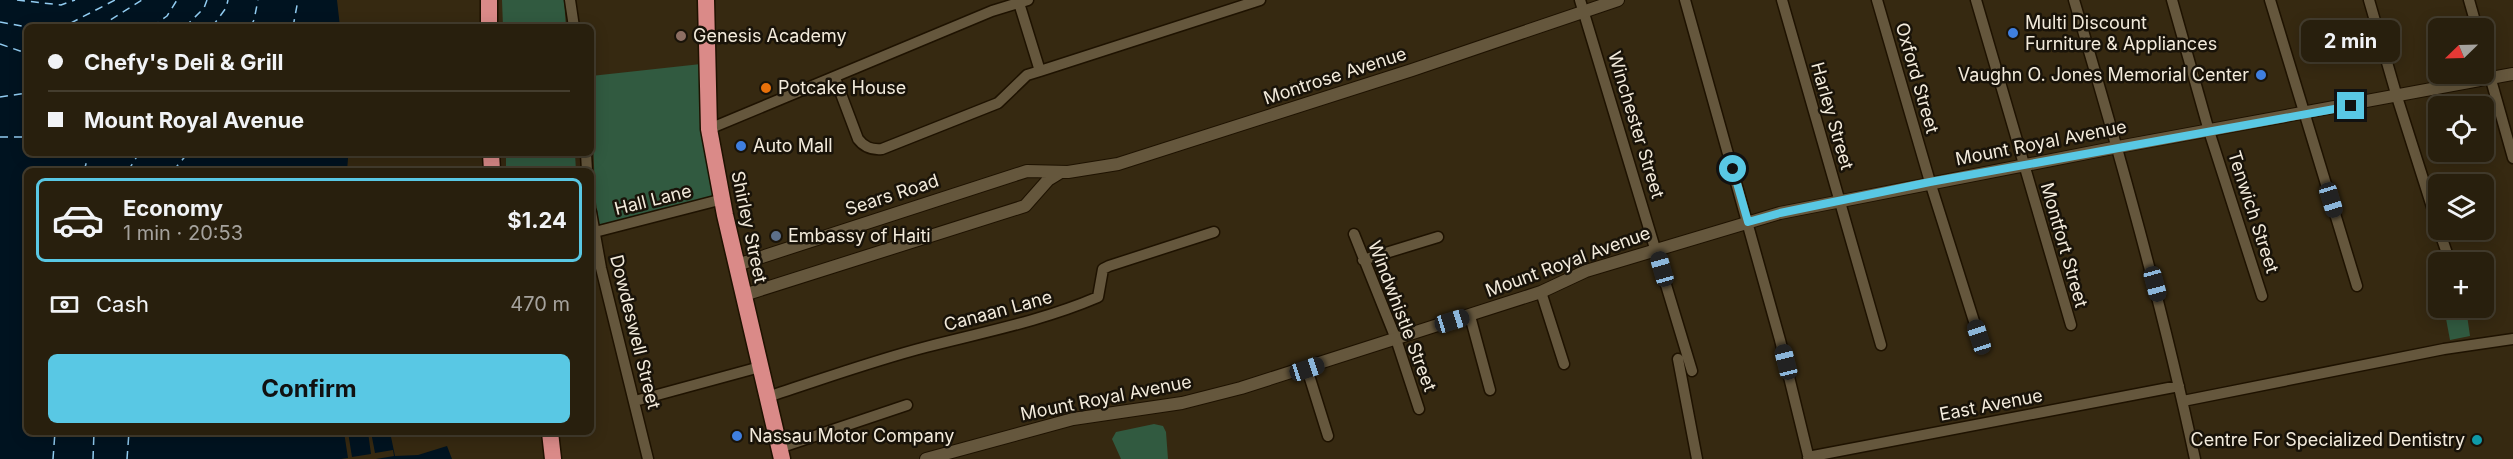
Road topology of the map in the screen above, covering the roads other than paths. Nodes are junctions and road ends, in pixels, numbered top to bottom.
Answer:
1 (489, 0) edge
2 (570, 0) edge
3 (1260, 0) edge
4 (1618, 0) edge
5 (1685, 0) edge
6 (1782, 0) edge
7 (1877, 0) edge
8 (1976, 0) edge
9 (2074, 0) edge
10 (2172, 0) edge
11 (2270, 0) edge
12 (2369, 0) edge
13 (2469, 0) edge
14 (1024, 1) edge
15 (710, 2) edge
16 (1583, 5) edge
17 (2474, 18) edge
18 (489, 24) edge
19 (574, 24) edge
20 (1040, 71) junction
21 (2513, 74) edge
22 (2494, 77) edge
23 (835, 78) junction
24 (2461, 84) edge
25 (2492, 84) edge
26 (2397, 97) junction
27 (2305, 114) junction
28 (709, 129) junction
29 (2210, 131) junction
30 (2118, 147) junction
31 (2513, 158) edge
32 (2024, 166) junction
33 (1060, 172) junction
34 (1930, 182) junction
35 (2428, 194) edge
36 (723, 199) junction
37 (1838, 201) junction
38 (1748, 222) junction
39 (1214, 232) dead end
40 (594, 233) edge
41 (1354, 234) dead end
42 (594, 237) edge
43 (1438, 237) dead end
44 (1656, 249) junction
45 (1363, 260) junction
46 (737, 265) junction
47 (2357, 286) dead end
48 (1541, 292) junction
49 (744, 295) junction
50 (2262, 296) dead end
51 (1470, 316) junction
52 (2071, 326) dead end
53 (1979, 337) dead end
54 (1396, 339) junction
55 (2513, 339) edge
56 (1881, 345) dead end
57 (1678, 359) dead end
58 (1564, 364) dead end
59 (760, 366) junction
60 (1307, 369) junction
61 (1692, 371) dead end
62 (2179, 386) junction
63 (1490, 390) dead end
64 (767, 397) junction
65 (635, 401) junction
66 (2183, 401) junction
67 (907, 405) dead end
68 (1419, 409) dead end
69 (550, 435) edge
70 (1328, 436) dead end
71 (780, 453) edge
72 (1809, 458) edge
73 (553, 459) edge
74 (648, 459) edge
75 (926, 459) edge
76 (1697, 459) edge
77 (2195, 459) edge

1 - 18 highway
2 - 19 street
3 - 20 street
4 - 16 street, Montrose Avenue
5 - 38 street
6 - 37 street, Harley Street
7 - 34 street, Oxford Street
8 - 32 street, Montfort Street
9 - 30 street
10 - 29 street, Tenwich Street
11 - 27 street
12 - 26 street
13 - 17 street
14 - 20 street
14 - 23 street
15 - 28 highway, Shirley Street
16 - 33 street, Montrose Avenue
16 - 44 street, Winchester Street
20 - 23 street
21 - 22 street, Mount Royal Avenue
23 - 28 street
24 - 26 street, Mount Royal Avenue
25 - 31 street
26 - 27 street, Mount Royal Avenue
26 - 35 street
27 - 29 street, Mount Royal Avenue
27 - 47 street
28 - 36 highway, Shirley Street
29 - 30 street, Mount Royal Avenue
29 - 50 street, Tenwich Street
30 - 32 street, Mount Royal Avenue
30 - 62 street
32 - 34 street, Mount Royal Avenue
32 - 52 street, Montfort Street
33 - 46 street, Sears Road
33 - 49 street
34 - 37 street, Mount Royal Avenue
34 - 53 street, Oxford Street
36 - 40 street, Hall Lane
36 - 46 highway, Shirley Street
37 - 38 street, Mount Royal Avenue
37 - 56 street, Harley Street
38 - 44 street, Mount Royal Avenue
38 - 72 street
39 - 64 street, Canaan Lane
41 - 45 street, Windwhistle Street
42 - 65 street, Dowdeswell Street
43 - 45 street
44 - 48 street, Mount Royal Avenue
44 - 61 street, Winchester Street
45 - 54 street, Windwhistle Street
46 - 49 highway, Shirley Street
48 - 51 street, Mount Royal Avenue
48 - 58 street
49 - 59 highway, Shirley Street
51 - 54 street, Mount Royal Avenue
51 - 63 street
54 - 60 street, Mount Royal Avenue
54 - 68 street, Windwhistle Street
55 - 66 street
57 - 76 street
59 - 64 highway, Shirley Street
59 - 65 street
60 - 70 street
60 - 75 street, Mount Royal Avenue
62 - 66 street
62 - 72 street, East Avenue
64 - 71 highway, Shirley Street
65 - 74 street, Dowdeswell Street
66 - 77 street
67 - 71 street
69 - 73 highway

